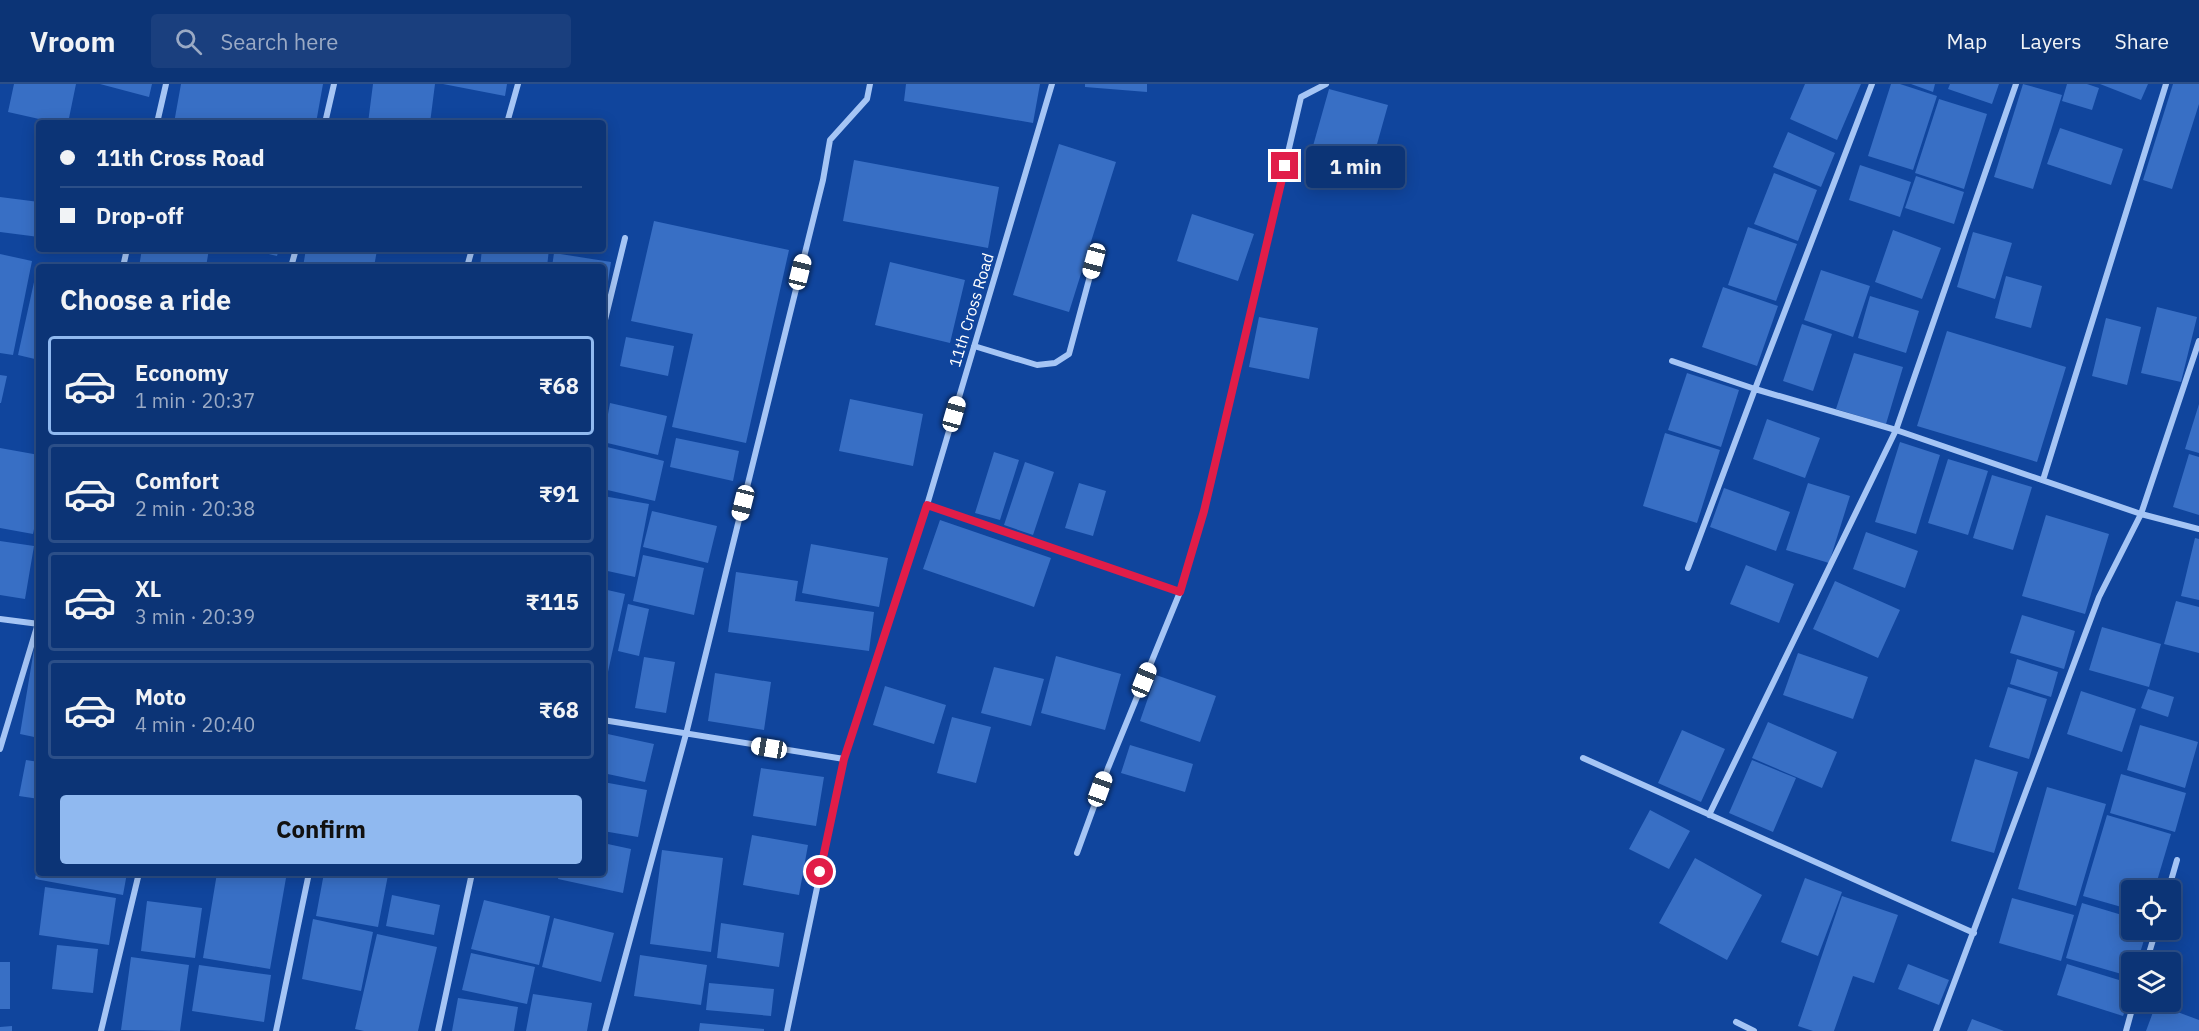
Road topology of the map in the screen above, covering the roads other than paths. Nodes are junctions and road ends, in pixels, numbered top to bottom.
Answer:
1 (166, 84) edge
2 (333, 84) edge
3 (518, 84) edge
4 (870, 84) edge
5 (1052, 84) edge
6 (1326, 84) edge
7 (1872, 84) edge
8 (2016, 84) edge
9 (2166, 84) edge
10 (158, 120) edge
11 (326, 120) edge
12 (508, 120) edge
13 (625, 238) dead end
14 (1094, 261) dead end
15 (606, 316) edge
16 (2199, 341) edge
17 (974, 346) junction
18 (1672, 361) dead end
19 (1755, 389) junction
20 (1896, 430) junction
21 (2043, 480) junction
22 (927, 505) junction
23 (2141, 514) junction
24 (2199, 529) edge
25 (1689, 568) dead end
26 (1180, 592) junction
27 (0, 619) edge
28 (36, 623) edge
29 (36, 633) edge
30 (606, 721) edge
31 (686, 734) junction
32 (0, 749) edge
33 (1583, 758) dead end
34 (844, 759) junction
35 (1709, 815) junction
36 (1077, 853) dead end
37 (2177, 860) dead end
38 (138, 876) edge
39 (308, 876) edge
40 (471, 876) edge
41 (2171, 880) edge
42 (1974, 933) junction
43 (2131, 1012) edge
44 (1736, 1022) dead end
45 (102, 1031) edge
46 (276, 1031) edge
47 (438, 1031) edge
48 (604, 1031) edge
49 (787, 1031) edge
50 (1754, 1031) edge
51 (1936, 1031) edge
52 (2126, 1031) edge

1 - 10 street
2 - 11 street
3 - 12 street
4 - 31 street
5 - 17 street, 11th Cross Road
6 - 26 street
7 - 19 street
8 - 20 street
9 - 21 street
13 - 15 street
14 - 17 street
16 - 23 street
17 - 22 street, 11th Cross Road
18 - 19 street
19 - 20 street
19 - 25 street
20 - 21 street
20 - 35 street
21 - 23 street
22 - 26 street
22 - 34 street, 11th Cross Road
23 - 24 street
23 - 42 street
26 - 36 street
27 - 28 street
29 - 32 street
30 - 31 street
31 - 34 street
31 - 48 street
33 - 35 street
34 - 49 street, 11th Cross Road
35 - 42 street
37 - 41 street
38 - 45 street
39 - 46 street
40 - 47 street
42 - 51 street
43 - 52 street
44 - 50 street

